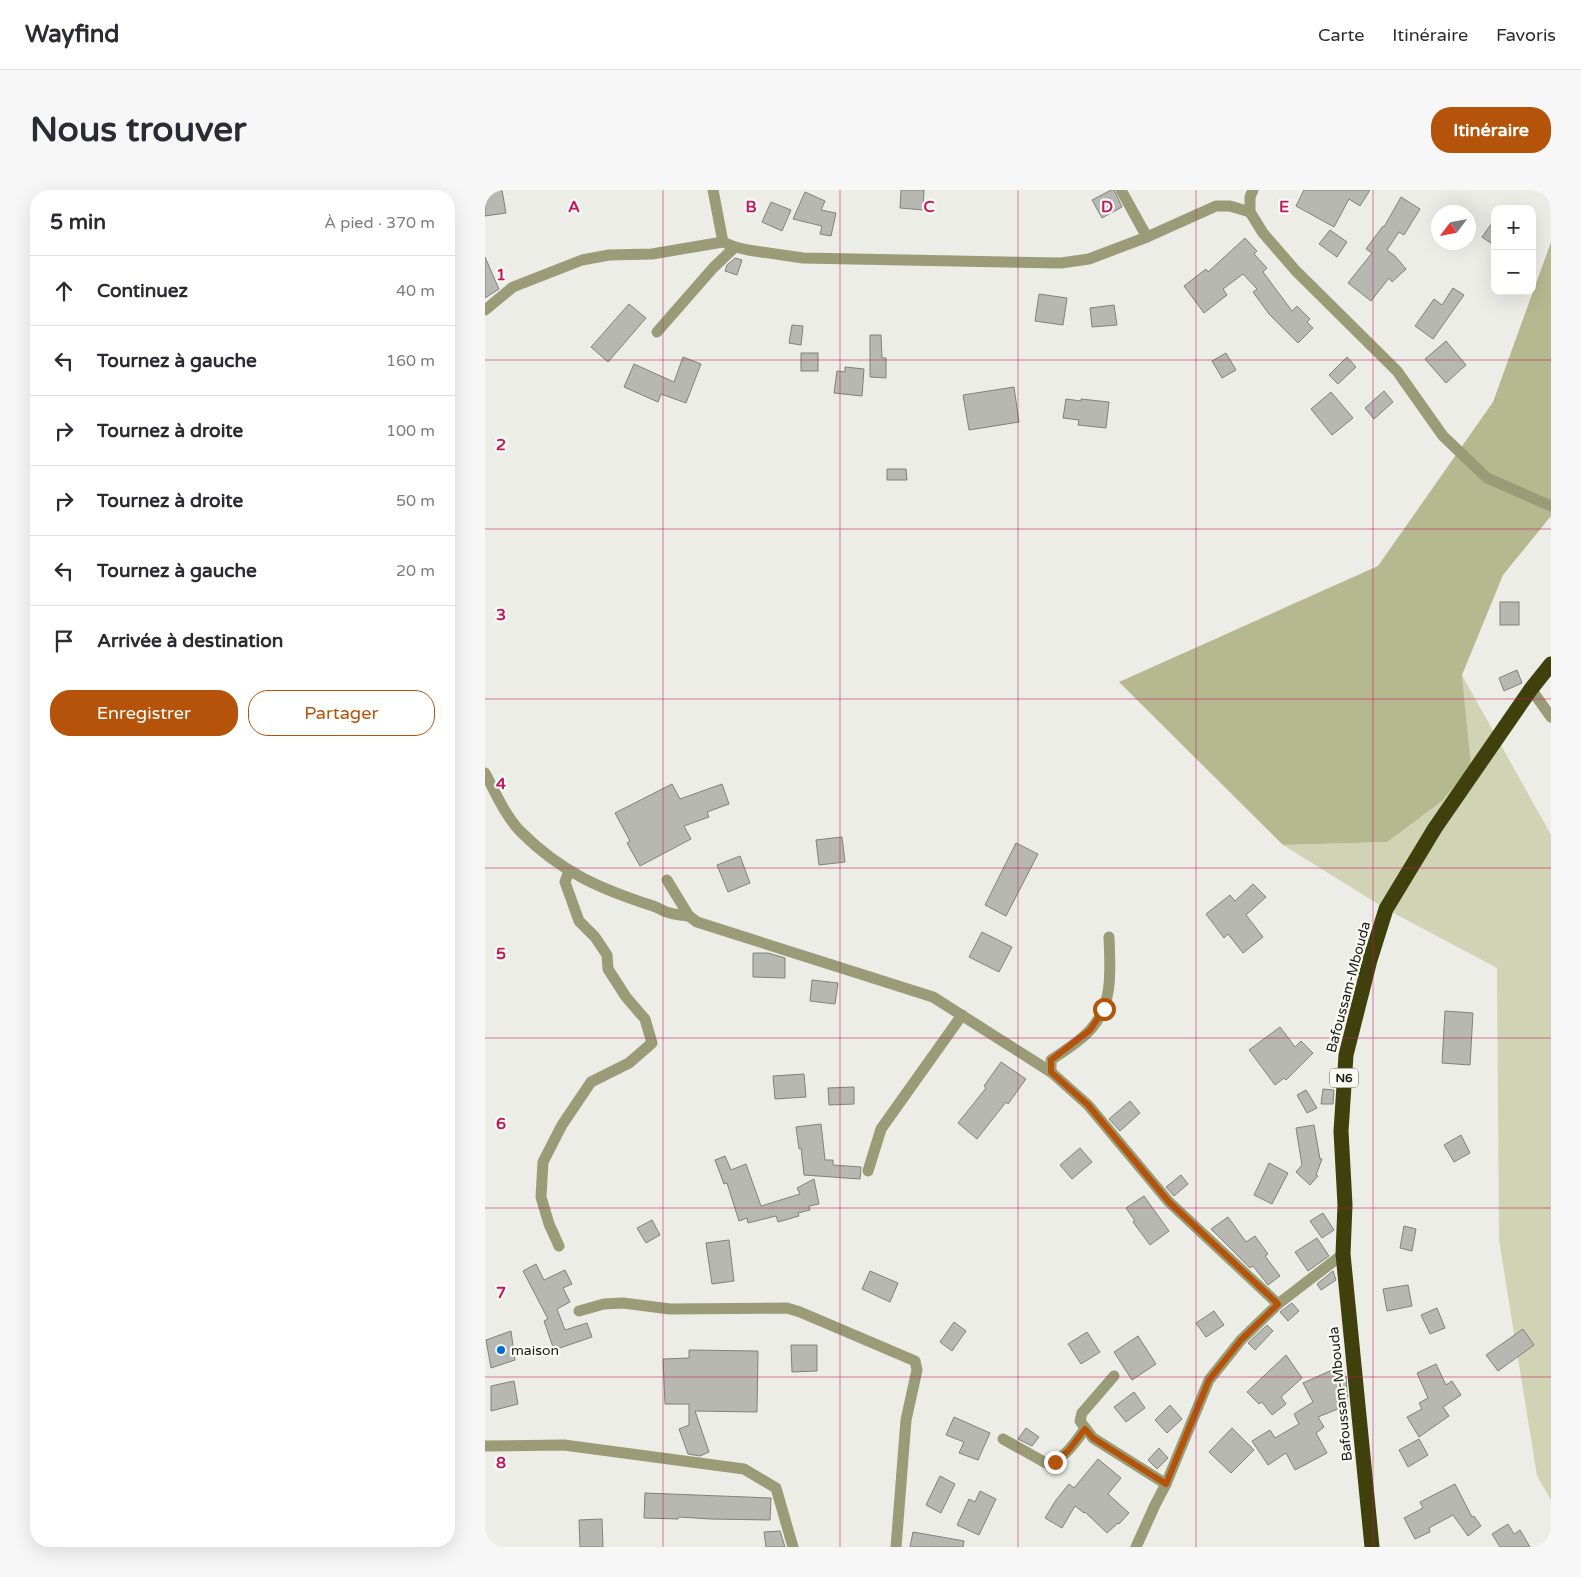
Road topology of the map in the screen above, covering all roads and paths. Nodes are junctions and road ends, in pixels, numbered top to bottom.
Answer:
1 (713, 190) edge
2 (1121, 190) edge
3 (1253, 190) edge
4 (1250, 212) junction
5 (1147, 237) junction
6 (723, 242) junction
7 (735, 247) junction
8 (485, 310) edge
9 (657, 332) dead end
10 (1551, 506) edge
11 (1551, 664) edge
12 (1531, 689) junction
13 (1551, 717) edge
14 (485, 773) edge
15 (569, 872) junction
16 (667, 880) dead end
17 (689, 916) junction
18 (1109, 937) dead end
19 (961, 1015) junction
20 (1051, 1072) junction
21 (868, 1171) dead end
22 (559, 1246) dead end
23 (1343, 1254) junction
24 (1278, 1304) junction
25 (579, 1311) dead end
26 (1114, 1376) dead end
27 (1085, 1429) junction
28 (1003, 1439) dead end
29 (485, 1446) edge
30 (1166, 1484) junction
31 (793, 1547) edge
32 (896, 1547) edge
33 (1136, 1547) edge
34 (1372, 1547) edge

1 - 6 street
2 - 5 street
3 - 4 street
4 - 5 street
4 - 10 street
5 - 7 street
6 - 7 street
6 - 8 street
7 - 9 street
11 - 12 highway, Bafoussam-Mbouda / N6
12 - 13 street
12 - 23 highway, Bafoussam-Mbouda / N6
14 - 15 street
15 - 17 street
15 - 22 street
16 - 17 street
17 - 19 street
18 - 20 street
19 - 20 street
19 - 21 street
20 - 24 street
23 - 24 street
23 - 34 highway, Bafoussam-Mbouda / N6
24 - 30 street
25 - 32 street
26 - 27 street
27 - 28 street
27 - 30 street
29 - 31 street
30 - 33 street

